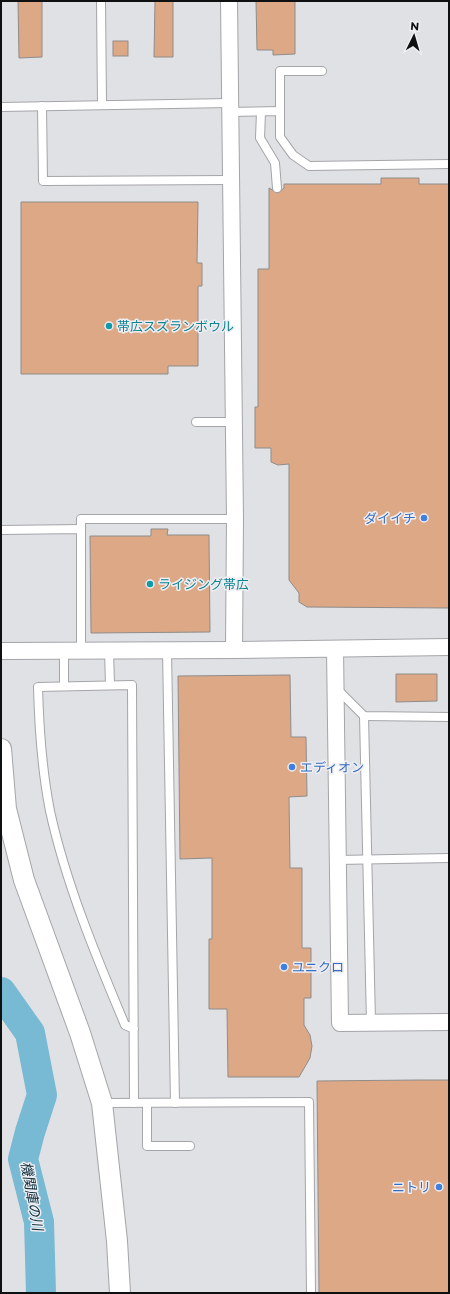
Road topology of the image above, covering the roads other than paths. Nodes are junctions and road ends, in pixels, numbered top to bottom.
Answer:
1 (101, 1) edge
2 (228, 1) edge
3 (322, 71) dead end
4 (102, 105) junction
5 (42, 106) junction
6 (1, 107) edge
7 (229, 107) junction
8 (280, 111) junction
9 (262, 112) junction
10 (449, 164) edge
11 (230, 180) junction
12 (277, 188) dead end
13 (196, 422) dead end
14 (234, 422) junction
15 (235, 520) junction
16 (81, 529) junction
17 (1, 530) edge
18 (449, 647) edge
19 (335, 649) junction
20 (64, 650) junction
21 (81, 650) junction
22 (109, 650) junction
23 (167, 650) junction
24 (234, 650) junction
25 (1, 651) edge
26 (110, 685) junction
27 (64, 686) junction
28 (335, 687) junction
29 (364, 716) junction
30 (449, 717) edge
31 (1, 749) edge
32 (449, 858) edge
33 (368, 859) junction
34 (337, 860) junction
35 (371, 1022) junction
36 (449, 1022) edge
37 (134, 1029) junction
38 (102, 1103) junction
39 (134, 1103) junction
40 (148, 1103) junction
41 (175, 1103) junction
42 (190, 1146) dead end
43 (120, 1293) edge
44 (311, 1293) edge

1 - 4 lane
2 - 7 street
3 - 8 lane
4 - 5 lane
4 - 7 lane
5 - 6 lane
5 - 11 lane
7 - 9 lane
7 - 11 street
8 - 9 lane
8 - 10 lane
9 - 12 lane
11 - 14 street
13 - 14 lane
14 - 15 street
15 - 16 lane
15 - 24 street
16 - 17 lane
16 - 21 lane
18 - 19 street
19 - 24 street
19 - 28 street
20 - 21 street
20 - 25 street
20 - 27 lane
21 - 22 street
22 - 23 street
22 - 26 lane
23 - 24 street
23 - 41 lane
26 - 27 lane
26 - 37 lane
27 - 37 lane
28 - 29 lane
28 - 34 street
29 - 30 lane
29 - 33 lane
31 - 38 street
32 - 33 lane
33 - 34 lane
33 - 35 lane
34 - 35 street
35 - 36 street
37 - 39 lane
38 - 39 lane
38 - 43 street
39 - 40 lane
40 - 41 lane
40 - 42 lane
41 - 44 lane

